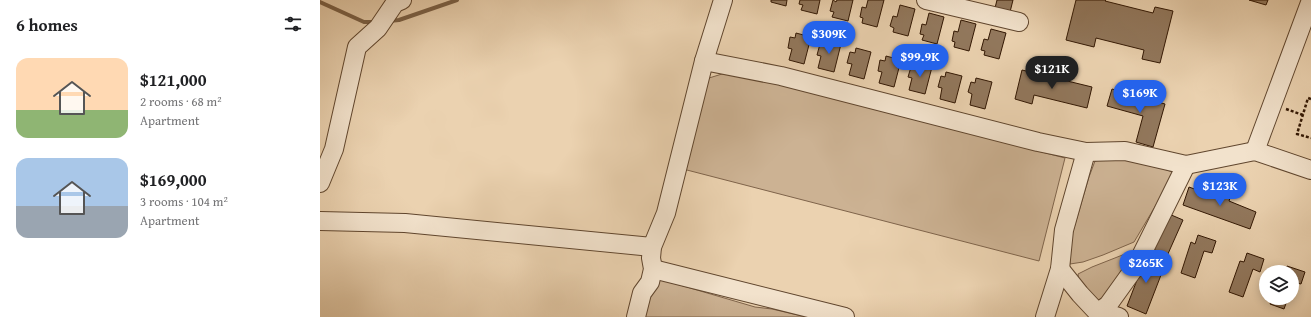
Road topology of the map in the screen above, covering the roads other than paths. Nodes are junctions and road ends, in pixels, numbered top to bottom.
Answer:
1 (402, 0) edge
2 (723, 0) edge
3 (926, 0) edge
4 (1311, 0) edge
5 (1019, 22) dead end
6 (704, 61) junction
7 (1255, 151) junction
8 (1086, 152) junction
9 (1186, 165) junction
10 (1311, 170) edge
11 (320, 183) edge
12 (320, 221) edge
13 (652, 247) junction
14 (653, 269) junction
15 (1060, 269) junction
16 (1102, 310) junction
17 (636, 317) edge
18 (845, 317) edge
19 (1046, 317) edge
20 (1119, 317) edge

1 - 11 street
2 - 6 street
3 - 5 street
4 - 7 street
6 - 8 street
6 - 13 street
7 - 9 street
7 - 10 street
8 - 9 street
8 - 15 street
9 - 16 street
12 - 13 street
13 - 14 street
14 - 17 street
14 - 18 street
15 - 16 street
15 - 19 street
16 - 20 street

